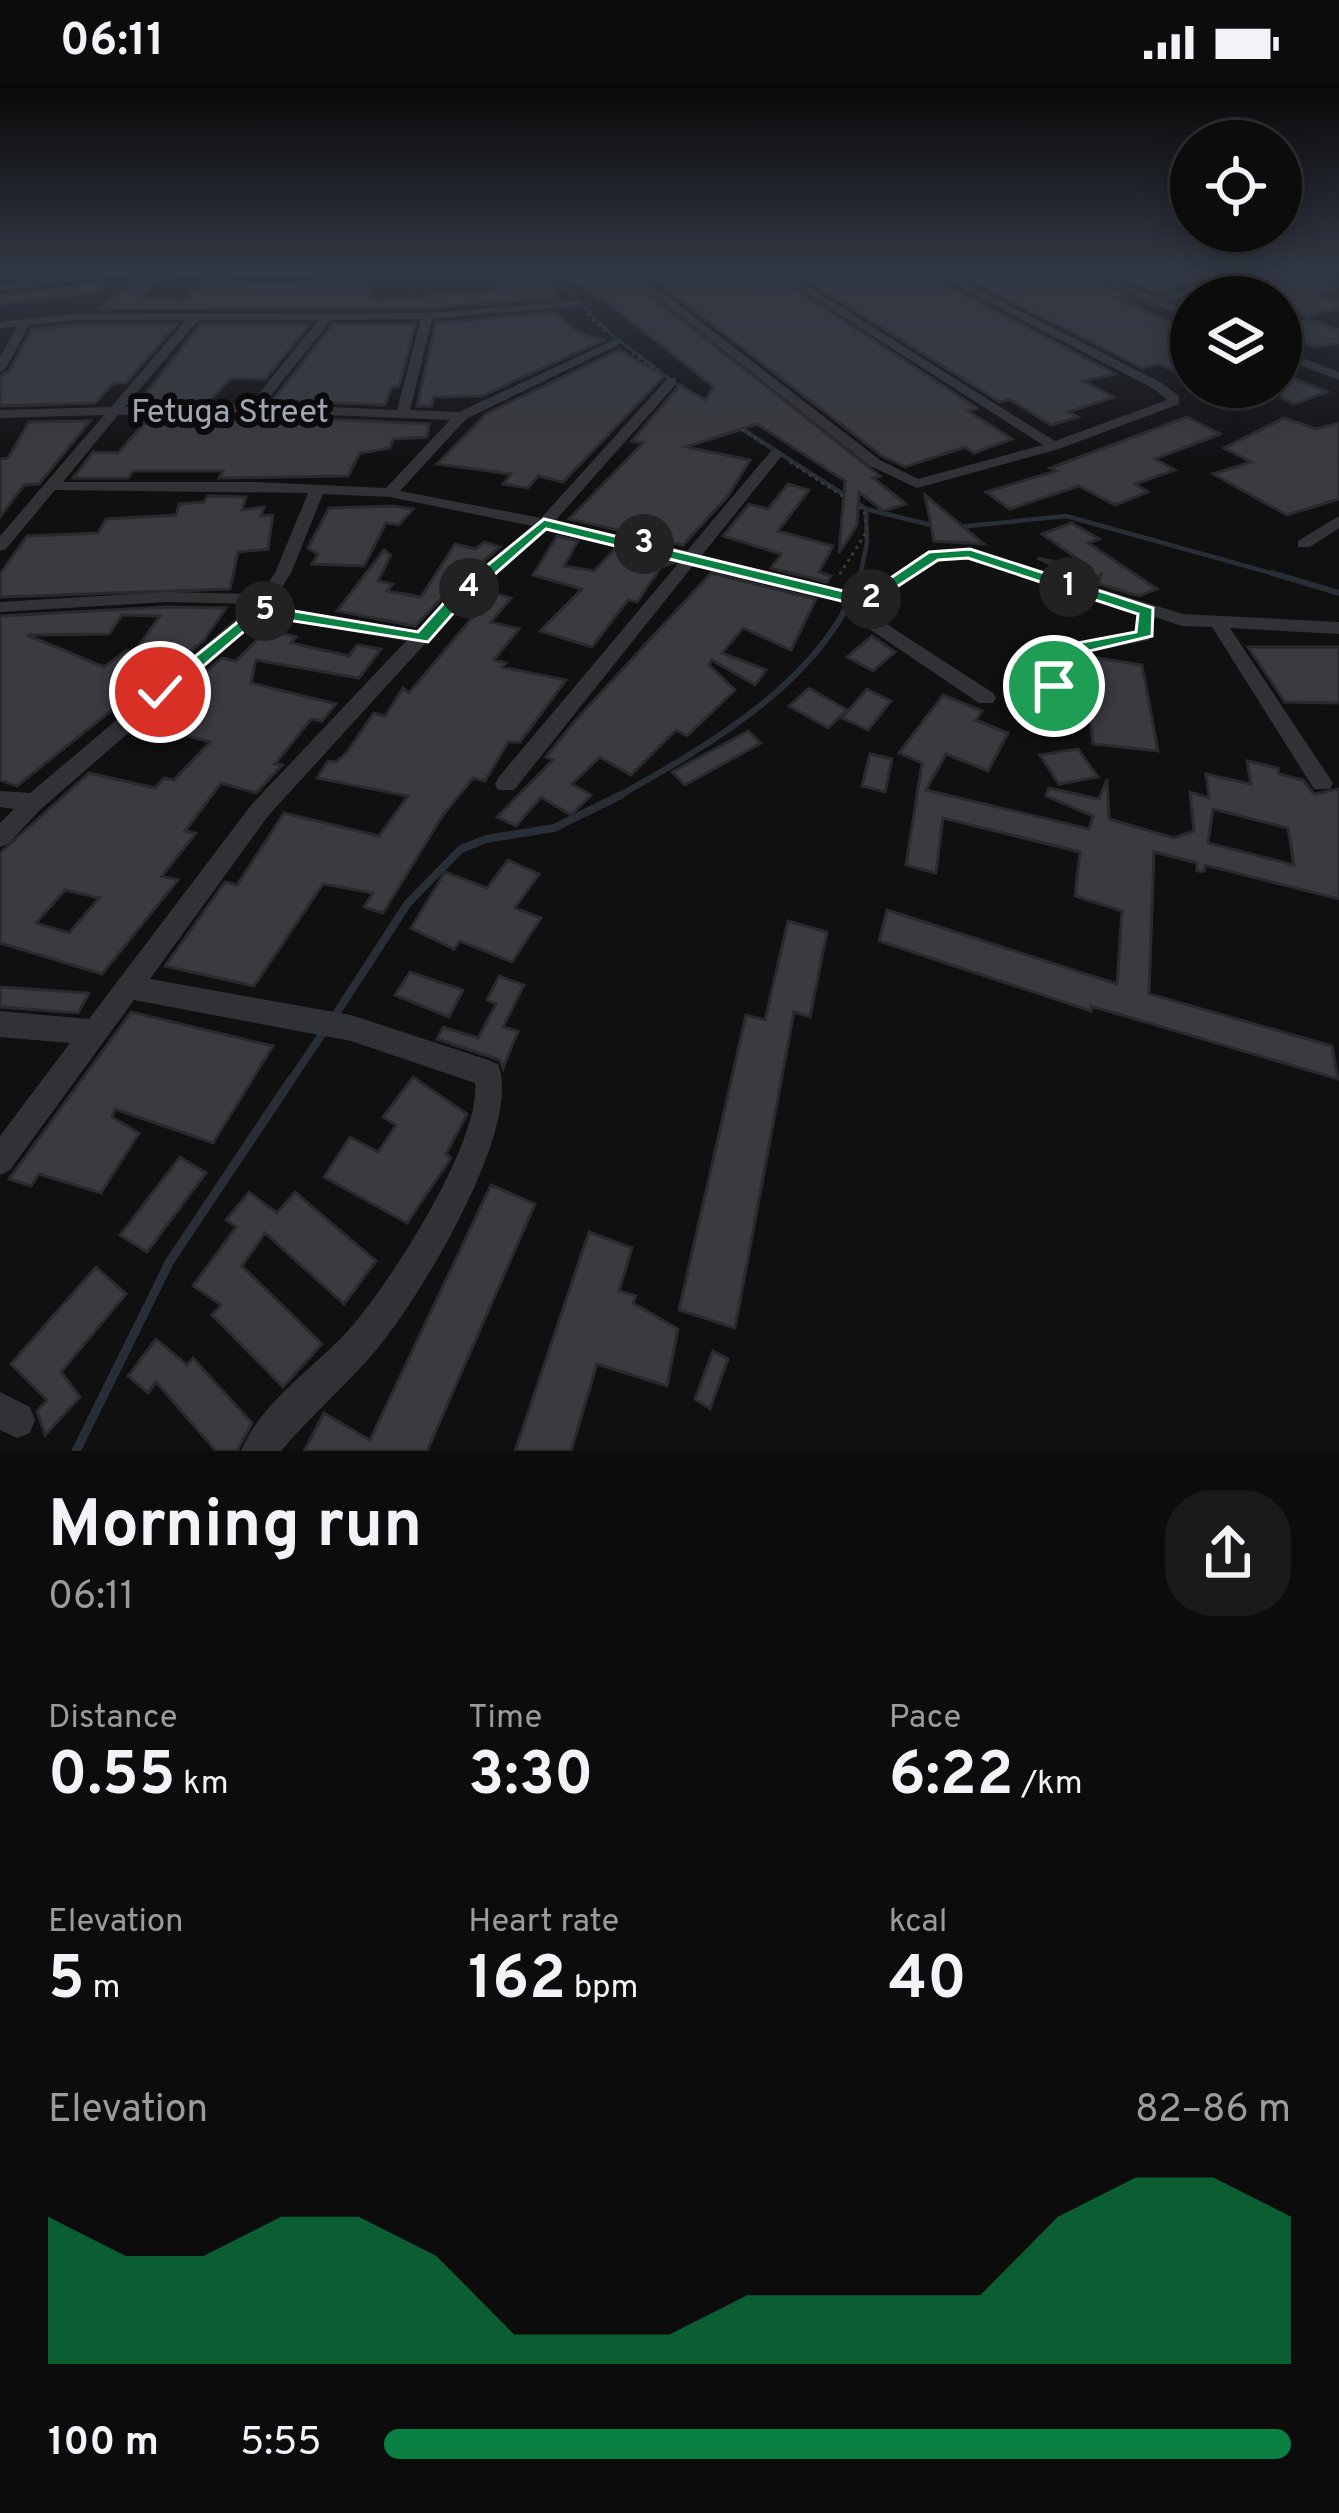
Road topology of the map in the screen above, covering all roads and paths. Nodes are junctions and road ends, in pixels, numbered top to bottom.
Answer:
1 (179, 335) edge
2 (313, 335) edge
3 (423, 335) edge
4 (610, 335) edge
5 (710, 335) edge
6 (877, 335) edge
7 (1054, 335) edge
8 (618, 342) junction
9 (5, 348) edge
10 (1302, 361) edge
11 (0, 368) edge
12 (1335, 371) edge
13 (672, 382) junction
14 (254, 408) junction
15 (113, 410) junction
16 (403, 412) junction
17 (0, 413) edge
18 (461, 416) junction
19 (1054, 446) junction
20 (776, 454) junction
21 (50, 486) junction
22 (318, 488) junction
23 (390, 493) junction
24 (1339, 520) edge
25 (544, 524) junction
26 (1304, 544) dead end
27 (0, 546) edge
28 (694, 556) junction
29 (844, 597) junction
30 (263, 605) junction
31 (0, 607) edge
32 (1147, 611) junction
33 (1220, 626) junction
34 (1339, 628) edge
35 (422, 638) junction
36 (1054, 686) dead end
37 (986, 698) dead end
38 (1322, 783) dead end
39 (506, 784) dead end
40 (0, 799) edge
41 (34, 802) junction
42 (0, 838) edge
43 (130, 987) junction
44 (0, 1024) edge
45 (92, 1032) junction
46 (0, 1160) edge
47 (259, 1451) edge

1 - 15 street
2 - 14 street
3 - 16 street
4 - 8 path
5 - 19 street
6 - 19 street
7 - 19 street
8 - 13 path
8 - 18 street
9 - 11 street
10 - 12 street
13 - 20 path
13 - 25 street
14 - 15 street, Fetuga Street
14 - 16 street, Fetuga Street
15 - 17 street, Fetuga Street
15 - 21 street
16 - 18 street, Fetuga Street
18 - 23 street
20 - 28 street
20 - 29 path
21 - 22 street
21 - 27 street
22 - 23 street
22 - 30 street
23 - 25 street
24 - 26 street
25 - 28 street
25 - 35 street
28 - 29 street
28 - 39 street
29 - 32 street
29 - 37 street
30 - 31 street
30 - 35 street
30 - 41 street
32 - 33 street
32 - 36 street
33 - 34 street
33 - 38 street
35 - 43 street
40 - 41 street
41 - 42 street
43 - 45 street
43 - 47 street
44 - 45 street
45 - 46 street

